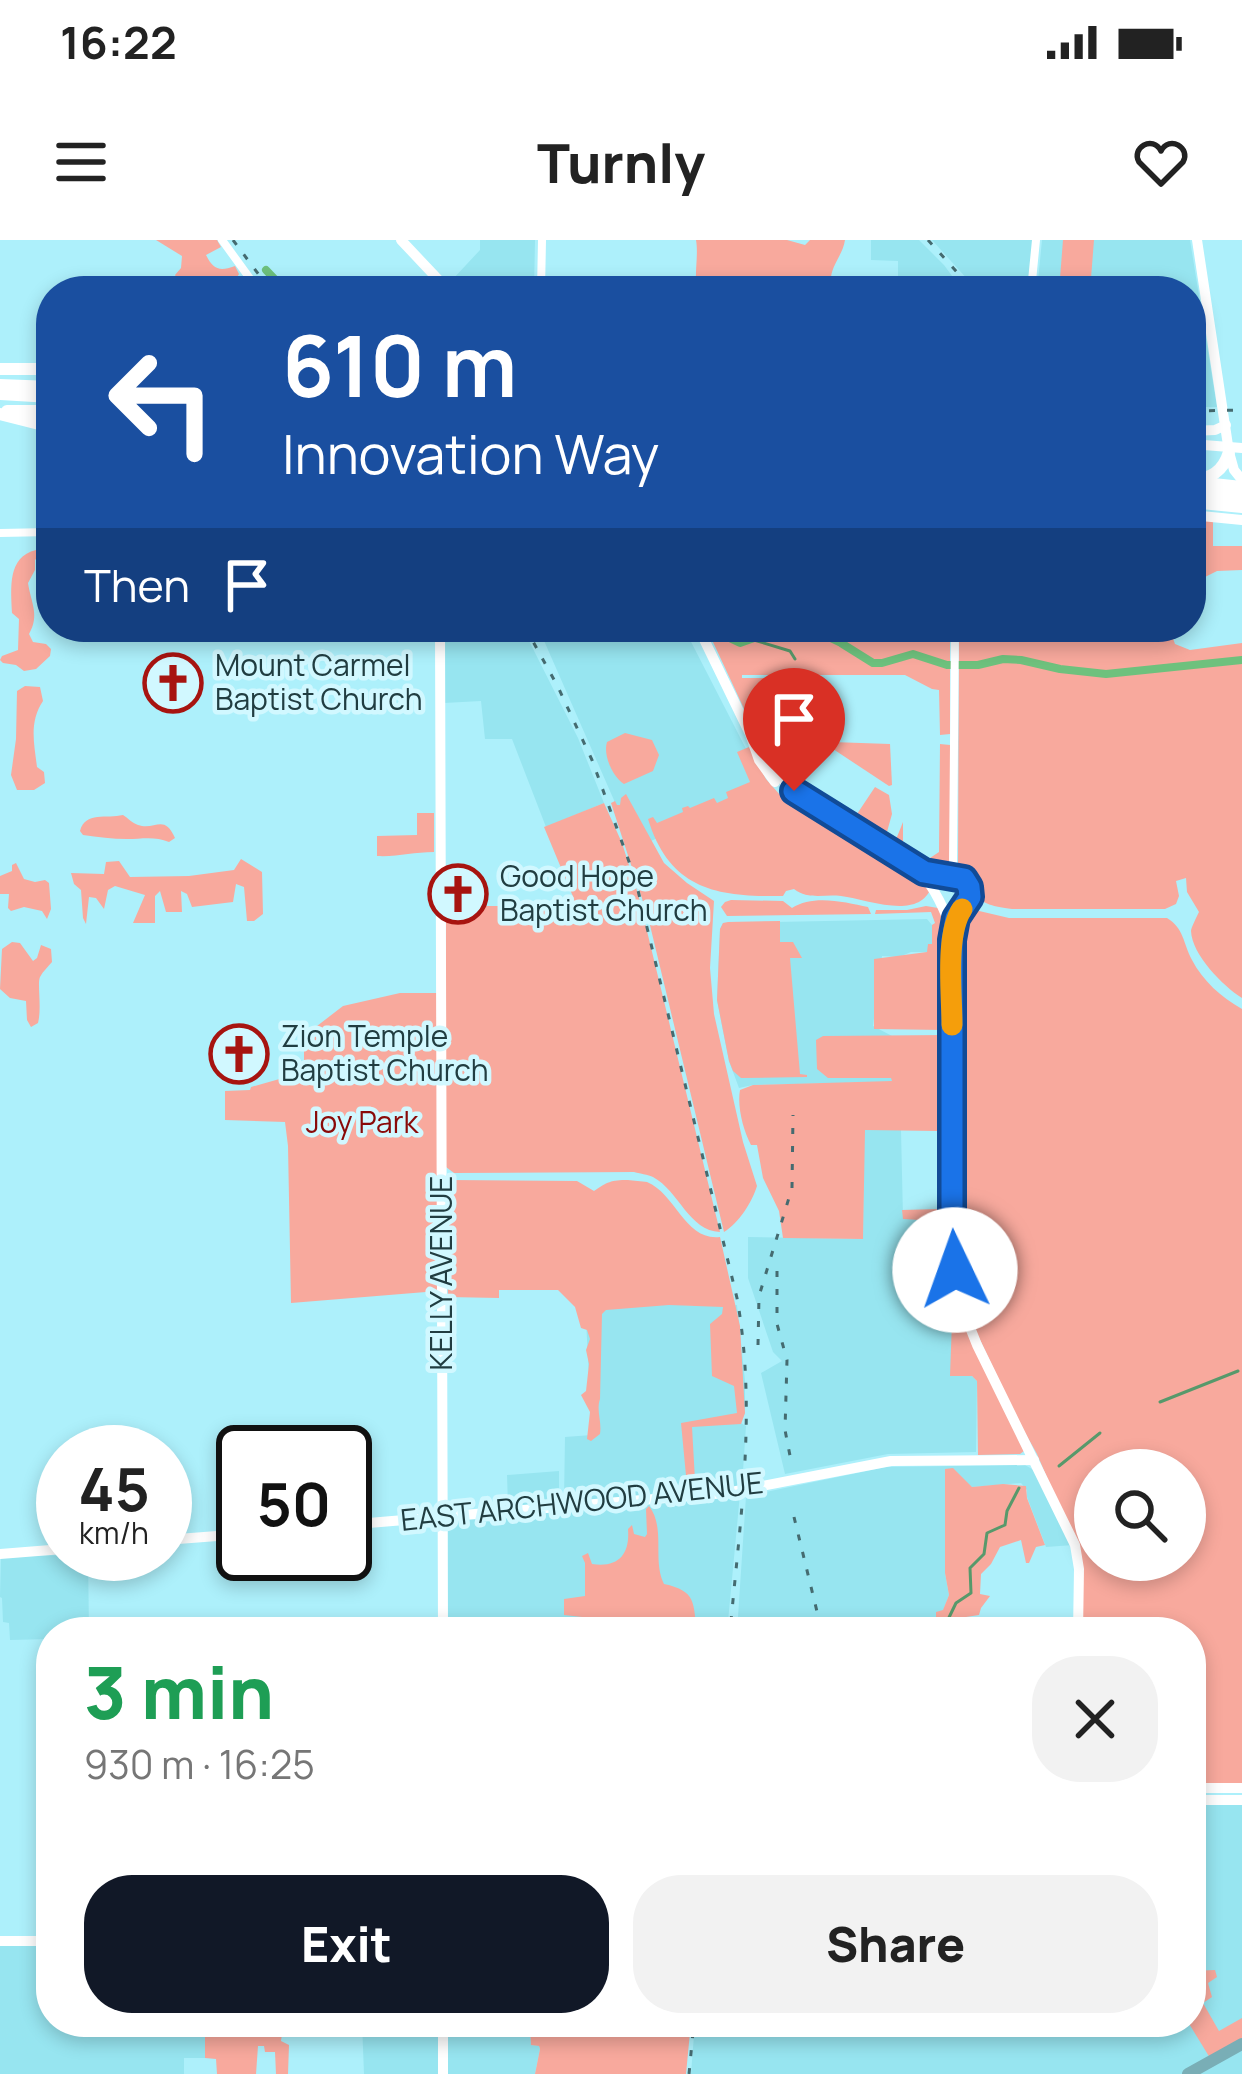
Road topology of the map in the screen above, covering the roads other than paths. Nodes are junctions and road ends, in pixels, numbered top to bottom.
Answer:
1 (222, 240) edge
2 (400, 240) edge
3 (542, 240) edge
4 (1036, 240) edge
5 (1196, 240) edge
6 (248, 276) edge
7 (435, 276) edge
8 (541, 276) edge
9 (1032, 276) edge
10 (1202, 276) edge
11 (1206, 302) edge
12 (36, 371) edge
13 (0, 377) edge
14 (36, 381) edge
15 (0, 394) edge
16 (36, 396) edge
17 (36, 411) edge
18 (0, 412) edge
19 (1224, 415) junction
20 (36, 423) edge
21 (1206, 430) edge
22 (1233, 447) edge
23 (1206, 478) edge
24 (1206, 482) edge
25 (1242, 483) edge
26 (1206, 492) edge
27 (1242, 496) edge
28 (1206, 503) edge
29 (1242, 507) edge
30 (1206, 516) edge
31 (1242, 520) edge
32 (36, 532) edge
33 (0, 533) edge
34 (440, 642) edge
35 (705, 642) edge
36 (955, 642) edge
37 (752, 740) junction
38 (950, 876) junction
39 (935, 890) junction
40 (963, 908) junction
41 (943, 909) junction
42 (952, 940) junction
43 (1034, 1460) junction
44 (442, 1517) junction
45 (372, 1523) edge
46 (36, 1551) edge
47 (0, 1554) edge
48 (442, 1617) edge
49 (1078, 1617) edge
50 (1206, 1788) edge
51 (1242, 1788) edge
52 (1206, 1800) edge
53 (1242, 1800) edge
54 (0, 1941) edge
55 (36, 1941) edge
56 (443, 2037) edge
57 (443, 2074) edge

1 - 6 street
2 - 7 main road
3 - 8 street
4 - 9 street
5 - 10 main road
11 - 19 main road
12 - 13 highway
13 - 14 highway
15 - 16 highway
17 - 18 highway
18 - 20 highway
19 - 21 main road
19 - 22 main road
22 - 23 highway
22 - 25 main road
24 - 25 highway
26 - 27 highway
28 - 29 highway
30 - 31 main road
32 - 33 street
34 - 44 main road, KELLY AVENUE
35 - 37 main road
36 - 38 street
37 - 38 main road
37 - 39 main road
38 - 39 main road
38 - 40 main road
39 - 41 main road
40 - 41 main road
40 - 42 main road
41 - 42 main road
42 - 43 main road
43 - 44 main road, EAST ARCHWOOD AVENUE
43 - 49 main road
44 - 45 main road, EAST ARCHWOOD AVENUE
44 - 48 main road, KELLY AVENUE
46 - 47 main road
50 - 51 main road
52 - 53 main road
54 - 55 main road
56 - 57 main road

